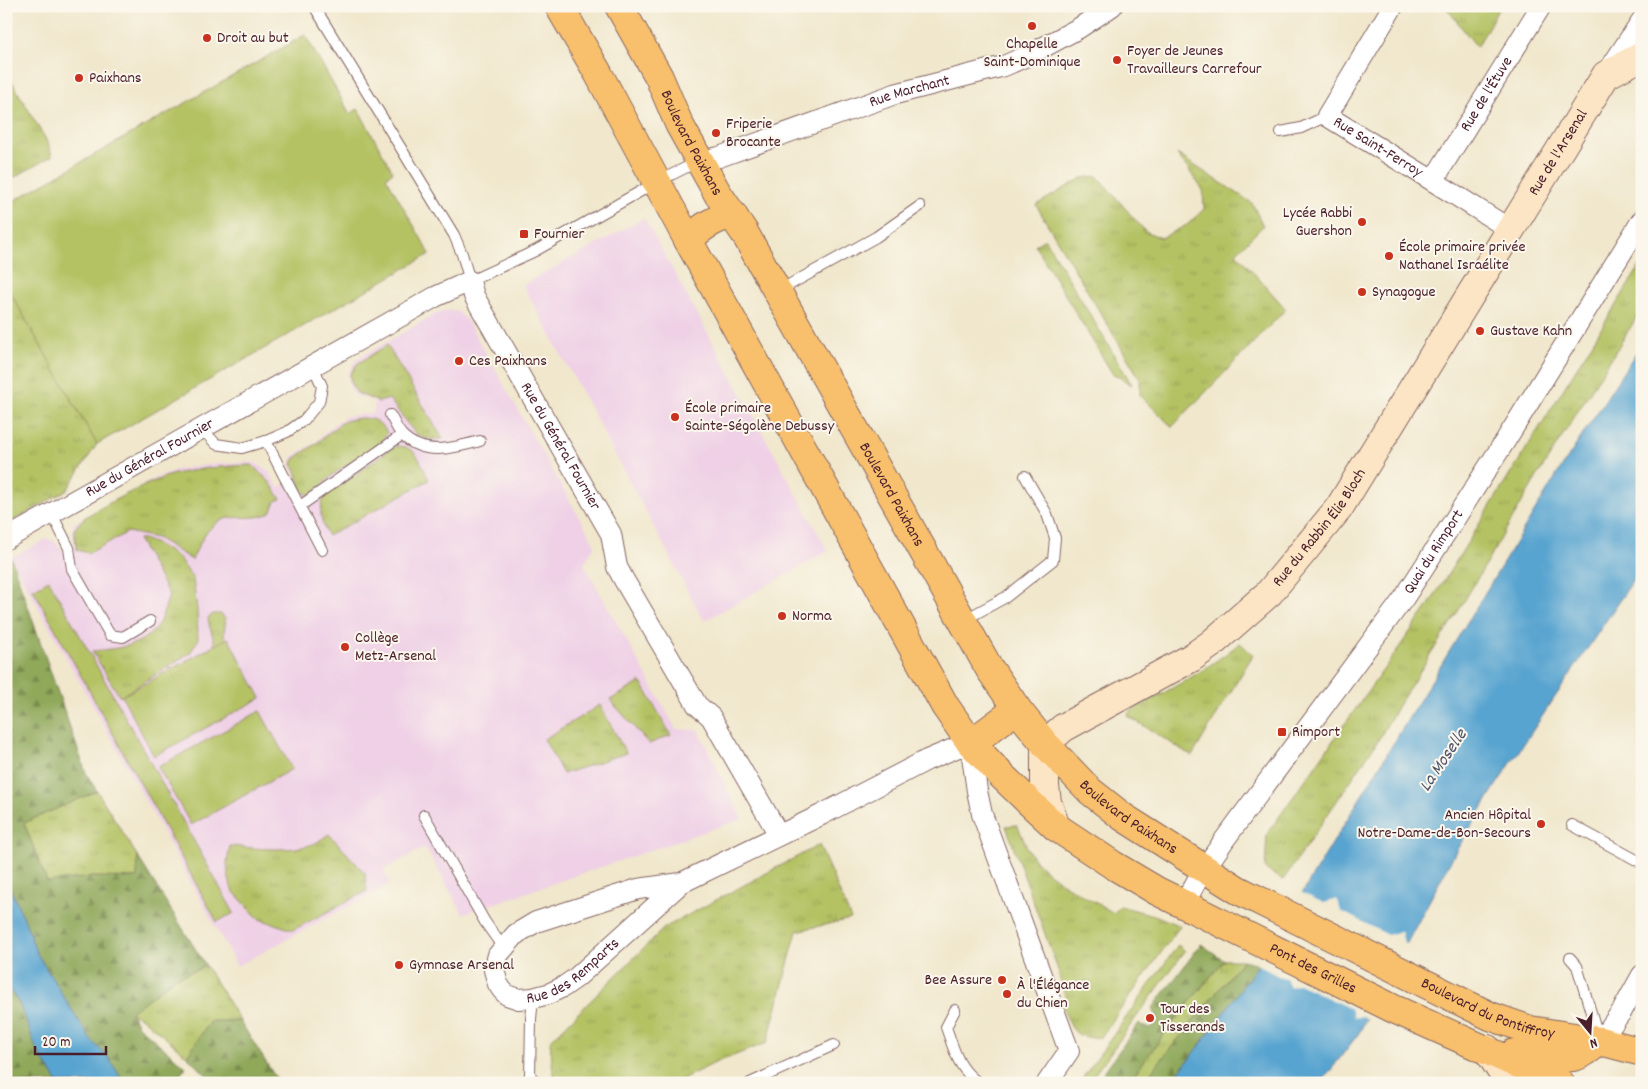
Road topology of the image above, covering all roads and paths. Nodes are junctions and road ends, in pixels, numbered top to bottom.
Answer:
1 (314, 6) edge
2 (559, 6) edge
3 (620, 6) edge
4 (1112, 6) edge
5 (1393, 6) edge
6 (1541, 6) edge
7 (1642, 20) edge
8 (1642, 56) edge
9 (1606, 75) junction
10 (1327, 116) junction
11 (1281, 132) dead end
12 (700, 160) junction
13 (1433, 180) junction
14 (657, 182) junction
15 (920, 206) dead end
16 (733, 215) junction
17 (1642, 220) edge
18 (1511, 230) junction
19 (688, 240) junction
20 (470, 281) junction
21 (777, 292) junction
22 (312, 366) junction
23 (390, 415) dead end
24 (202, 429) junction
25 (402, 435) junction
26 (266, 441) junction
27 (480, 441) dead end
28 (1024, 476) dead end
29 (300, 506) junction
30 (52, 514) junction
31 (6, 540) edge
32 (322, 550) dead end
33 (963, 620) junction
34 (150, 622) dead end
35 (1017, 709) junction
36 (970, 742) junction
37 (1045, 744) junction
38 (424, 815) dead end
39 (1572, 825) dead end
40 (1056, 827) junction
41 (779, 835) junction
42 (1642, 862) edge
43 (1204, 869) junction
44 (681, 883) junction
45 (1184, 904) junction
46 (504, 949) junction
47 (1570, 958) dead end
48 (1408, 974) joint
49 (1642, 975) edge
50 (533, 998) junction
51 (1394, 1009) joint
52 (956, 1010) dead end
53 (1600, 1041) junction
54 (834, 1044) dead end
55 (1486, 1050) junction
56 (1642, 1052) edge
57 (531, 1080) edge
58 (750, 1083) edge
59 (979, 1083) edge
60 (1047, 1083) edge
61 (1509, 1083) edge
62 (1560, 1083) edge
63 (1577, 1083) edge

1 - 20 lane
2 - 14 main road
3 - 12 main road, Boulevard Paixhans
4 - 12 street, Rue Marchant
5 - 10 street, Rue Saint-Ferroy
6 - 13 street, Rue de l'Étuve
7 - 9 street, Rue de l'Arsenal
8 - 9 street
9 - 18 street, Rue de l'Arsenal
10 - 11 lane
10 - 13 street, Rue Saint-Ferroy
12 - 14 lane
12 - 16 main road, Boulevard Paixhans
13 - 18 street, Rue Saint-Ferroy
14 - 19 main road
14 - 20 lane
15 - 21 lane
16 - 19 main road
16 - 21 main road, Boulevard Paixhans
17 - 43 street, Quai du Rimport
18 - 37 street, Rue du Rabbin Élie Bloch
19 - 36 main road
20 - 22 street, Rue du Général Fournier
20 - 41 street, Rue du Général Fournier
21 - 33 main road, Boulevard Paixhans
22 - 24 street, Rue du Général Fournier
22 - 26 lane
23 - 25 lane
24 - 26 lane
24 - 30 street, Rue du Général Fournier
25 - 27 lane
25 - 29 lane
26 - 29 lane
28 - 33 lane
29 - 32 lane
30 - 31 street, Rue du Général Fournier
30 - 34 lane
33 - 35 main road, Boulevard Paixhans
35 - 36 main road
35 - 37 main road, Boulevard Paixhans
36 - 40 main road
36 - 41 street, Rue des Remparts
36 - 60 street
37 - 40 street
37 - 43 main road, Boulevard Paixhans
38 - 46 lane
39 - 42 lane
40 - 45 main road
41 - 44 street, Rue des Remparts
43 - 45 street, Quai du Rimport
43 - 48 main road, Boulevard Paixhans
44 - 46 street, Rue des Remparts
44 - 50 street, Rue des Remparts
45 - 51 main road, Pont des Grilles
46 - 50 street, Rue des Remparts
47 - 53 lane
48 - 53 main road, Boulevard du Pontiffroy
49 - 53 street
50 - 57 lane
51 - 55 main road, Boulevard du Pontiffroy
52 - 59 lane
53 - 55 main road, Boulevard du Pontiffroy
53 - 56 main road, Boulevard du Pontiffroy
53 - 63 main road
54 - 58 lane
55 - 61 street
55 - 62 main road, Boulevard du Pontiffroy

